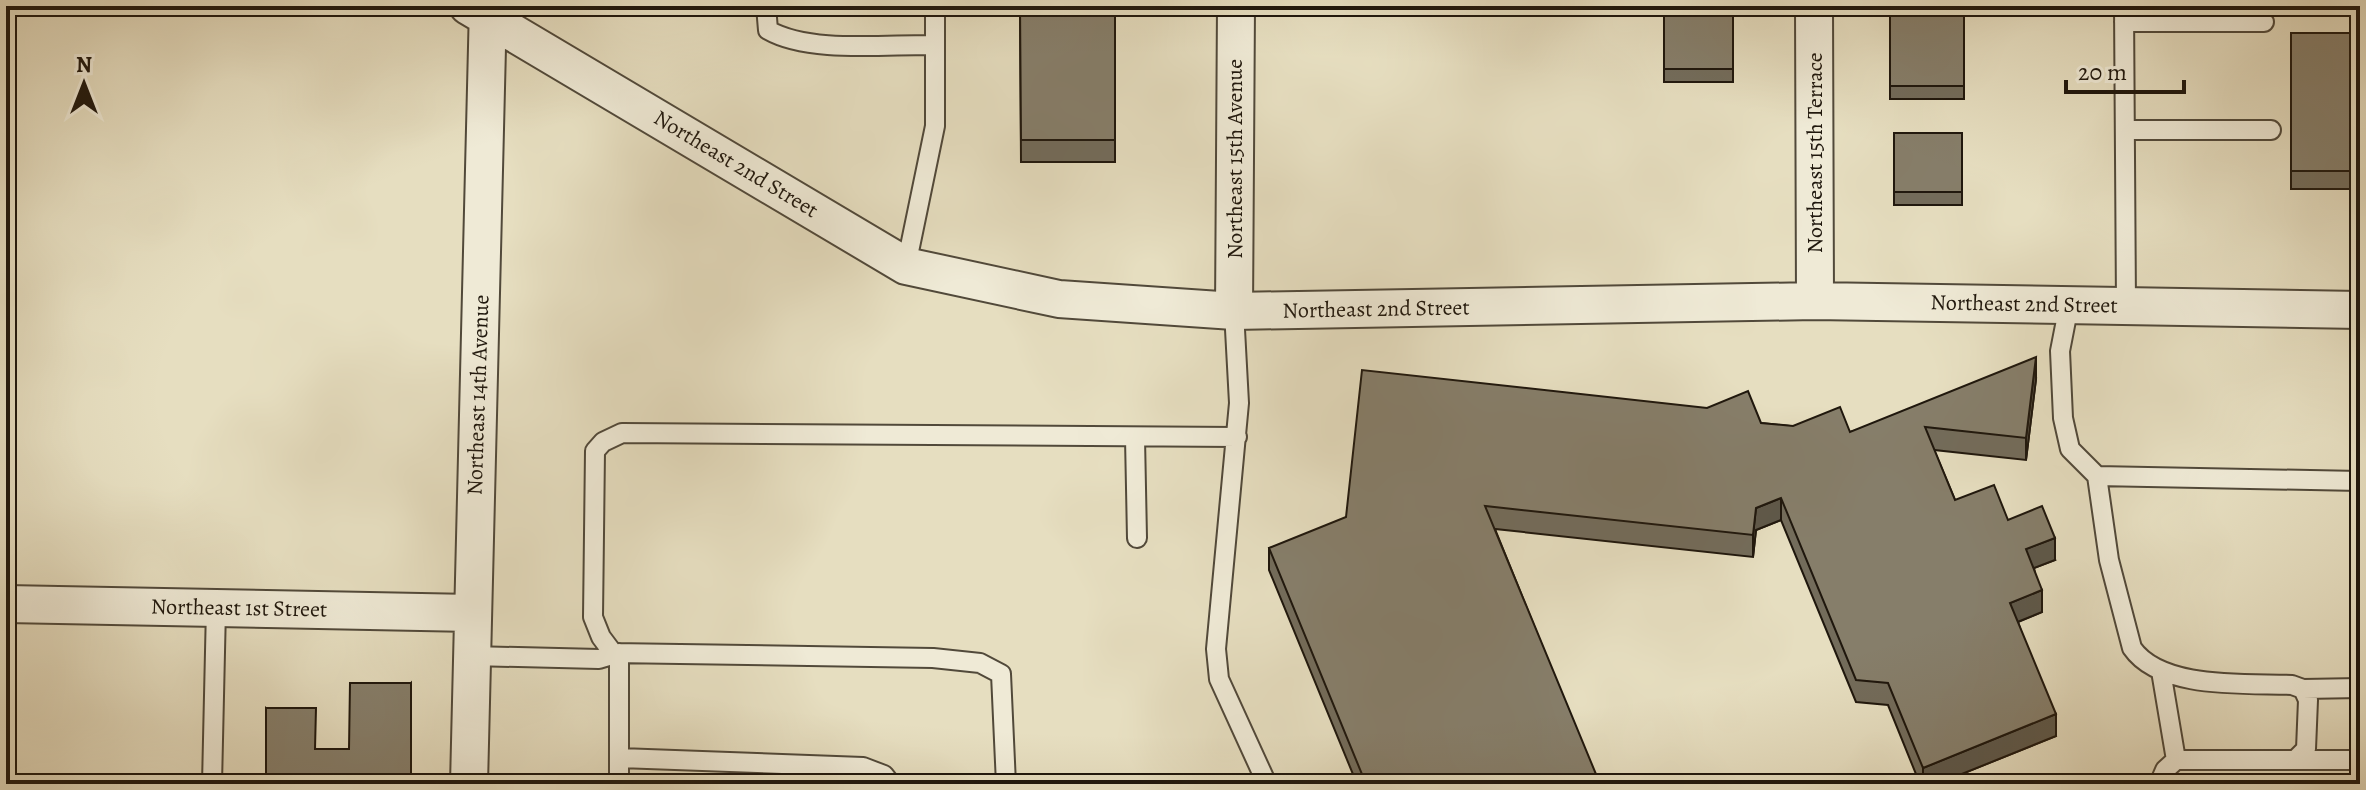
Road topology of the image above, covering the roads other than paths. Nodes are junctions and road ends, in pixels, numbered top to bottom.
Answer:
1 (766, 6) edge
2 (935, 6) edge
3 (1236, 6) edge
4 (1814, 6) edge
5 (482, 10) edge
6 (2124, 14) edge
7 (2264, 22) dead end
8 (935, 45) junction
9 (2125, 130) junction
10 (2271, 130) dead end
11 (906, 266) junction
12 (1815, 301) junction
13 (2069, 305) junction
14 (2126, 306) junction
15 (2360, 310) edge
16 (1234, 311) junction
17 (1237, 437) junction
18 (1135, 438) junction
19 (2097, 476) junction
20 (2360, 481) edge
21 (1137, 538) dead end
22 (6, 604) edge
23 (216, 608) junction
24 (472, 613) junction
25 (619, 653) junction
26 (471, 656) junction
27 (2161, 671) junction
28 (2360, 688) edge
29 (2303, 689) junction
30 (620, 758) junction
31 (2176, 760) junction
32 (2295, 760) junction
33 (2360, 760) edge
34 (212, 784) edge
35 (469, 784) edge
36 (619, 784) edge
37 (891, 784) edge
38 (1006, 784) edge
39 (1267, 784) edge
40 (2159, 784) edge

1 - 8 lane
2 - 8 lane
3 - 16 street, Northeast 15th Avenue
4 - 12 street, Northeast 15th Terrace
5 - 11 street, Northeast 2nd Street
5 - 24 street, Northeast 14th Avenue
6 - 7 lane
6 - 9 lane
8 - 11 lane
9 - 10 lane
9 - 14 lane
11 - 16 street, Northeast 2nd Street
12 - 13 street, Northeast 2nd Street
12 - 16 street, Northeast 2nd Street
13 - 14 street, Northeast 2nd Street
13 - 19 lane
14 - 15 street, Northeast 2nd Street
16 - 17 lane
17 - 18 lane
17 - 39 lane
18 - 21 lane
18 - 25 lane
19 - 20 lane
19 - 27 lane
22 - 23 street, Northeast 1st Street
23 - 24 street, Northeast 1st Street
23 - 34 lane
24 - 26 street, Northeast 14th Avenue
25 - 26 lane
25 - 30 lane
25 - 38 lane
26 - 35 street, Northeast 14th Avenue
27 - 29 lane
27 - 31 lane
28 - 29 lane
29 - 32 lane
30 - 36 lane
30 - 37 lane
31 - 32 lane
31 - 40 lane
32 - 33 lane

